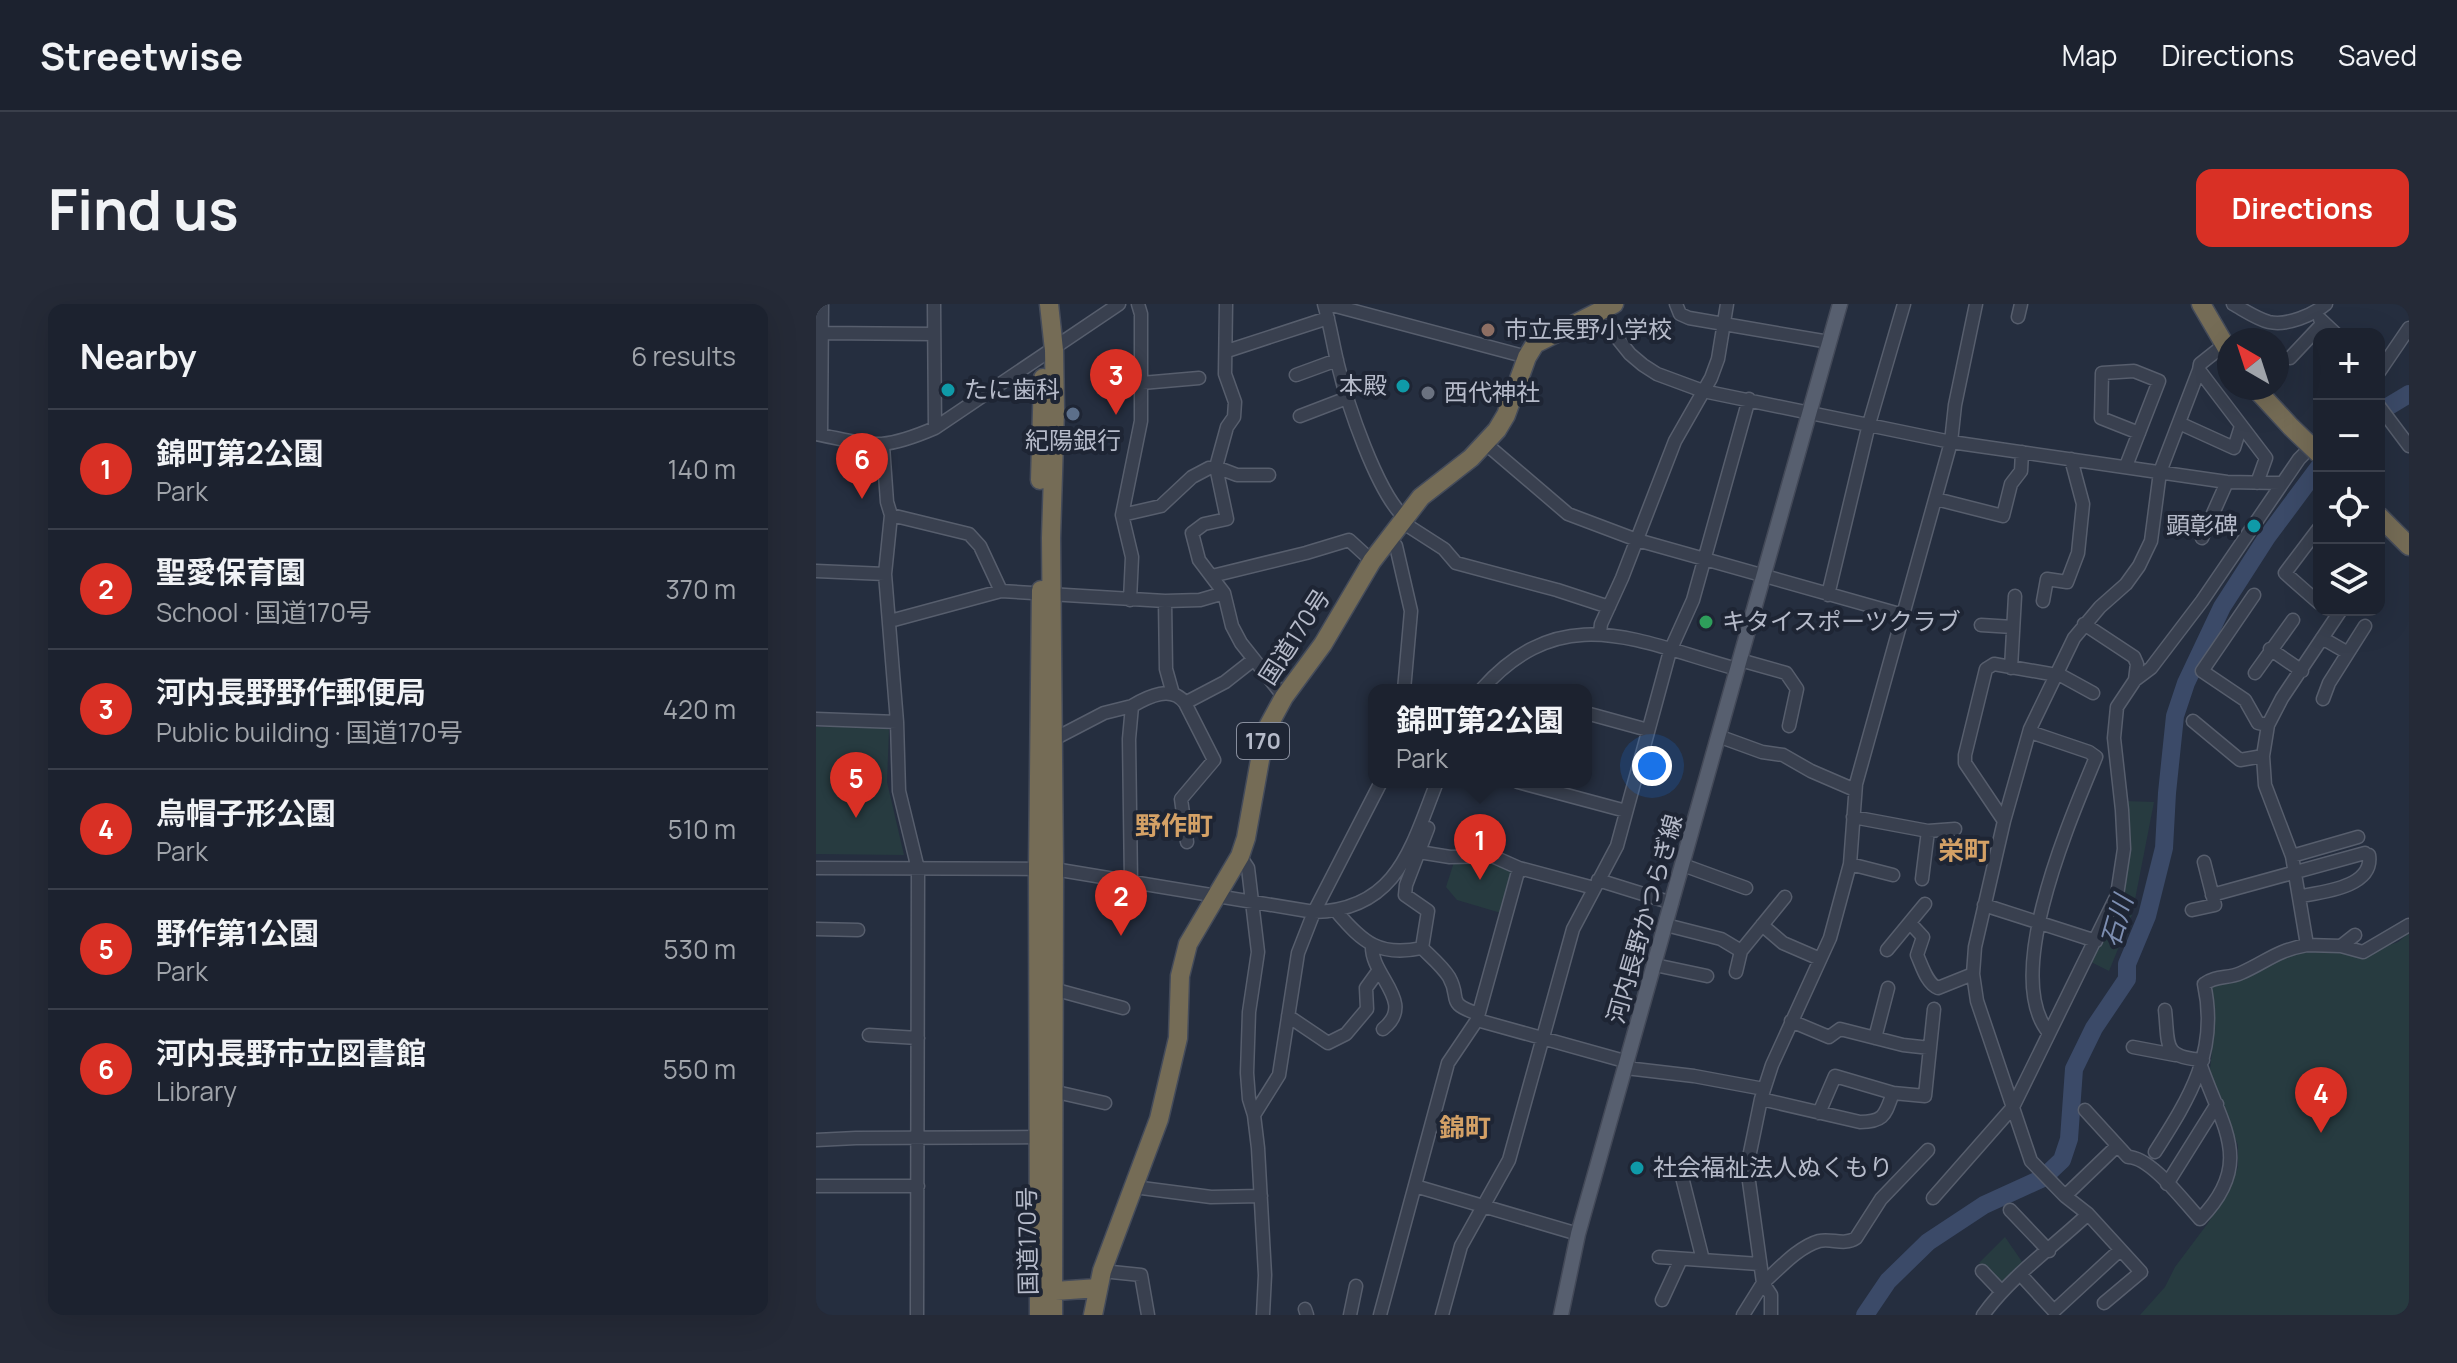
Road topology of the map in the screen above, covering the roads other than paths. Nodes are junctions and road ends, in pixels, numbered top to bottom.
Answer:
1 (822, 304) edge
2 (934, 304) edge
3 (1041, 304) edge
4 (1049, 304) edge
5 (1119, 304) edge
6 (1138, 304) edge
7 (1226, 304) edge
8 (1326, 304) edge
9 (1676, 304) edge
10 (1727, 304) edge
11 (1840, 304) edge
12 (1904, 304) edge
13 (1976, 304) edge
14 (2201, 304) edge
15 (2233, 304) edge
16 (2326, 304) edge
17 (1605, 309) edge
18 (1328, 318) junction
19 (2319, 318) junction
20 (1723, 322) junction
21 (2330, 328) edge
22 (2409, 328) edge
23 (2217, 332) edge
24 (822, 333) junction
25 (934, 334) junction
26 (1829, 342) junction
27 (1227, 351) junction
28 (1048, 354) junction
29 (2217, 355) edge
30 (1527, 357) junction
31 (2290, 358) dead end
32 (1337, 360) junction
33 (2385, 362) edge
34 (2199, 370) junction
35 (1296, 375) dead end
36 (1199, 378) dead end
37 (1142, 383) junction
38 (1703, 391) junction
39 (1347, 398) junction
40 (1749, 399) junction
41 (2266, 400) edge
42 (1810, 411) junction
43 (2385, 413) edge
44 (1300, 416) dead end
45 (2179, 423) junction
46 (1869, 424) junction
47 (2241, 426) junction
48 (935, 428) junction
49 (2139, 433) junction
50 (819, 434) edge
51 (1951, 442) junction
52 (1486, 444) junction
53 (2313, 445) edge
54 (883, 446) junction
55 (2409, 446) edge
56 (2313, 448) edge
57 (2022, 452) junction
58 (2071, 459) junction
59 (2126, 466) junction
60 (1216, 467) junction
61 (2160, 472) junction
62 (1269, 475) dead end
63 (2227, 482) junction
64 (2257, 483) junction
65 (2281, 483) junction
66 (1936, 499) junction
67 (891, 515) junction
68 (1122, 515) junction
69 (1404, 520) junction
70 (2385, 522) edge
71 (2313, 536) edge
72 (2202, 538) dead end
73 (1390, 539) junction
74 (1637, 540) junction
75 (2409, 546) edge
76 (1704, 559) junction
77 (1372, 561) junction
78 (816, 571) edge
79 (885, 574) junction
80 (1212, 576) junction
81 (1765, 576) junction
82 (1001, 591) junction
83 (1224, 593) junction
84 (1047, 595) junction
85 (1828, 595) junction
86 (2254, 595) dead end
87 (2015, 596) dead end
88 (2313, 598) edge
89 (1130, 600) junction
90 (1165, 601) junction
91 (2043, 601) dead end
92 (1609, 607) junction
93 (1903, 615) junction
94 (2333, 616) edge
95 (2293, 620) dead end
96 (890, 621) junction
97 (2084, 624) junction
98 (1981, 625) dead end
99 (2365, 626) dead end
100 (2013, 627) junction
101 (1600, 633) junction
102 (2322, 638) junction
103 (2270, 649) junction
104 (1670, 651) junction
105 (2348, 653) junction
106 (1253, 660) junction
107 (1738, 664) junction
108 (2011, 668) junction
109 (2302, 671) junction
110 (2255, 673) dead end
111 (2054, 675) junction
112 (2135, 680) junction
113 (1405, 684) edge
114 (1487, 684) edge
115 (2093, 693) dead end
116 (1173, 694) junction
117 (1284, 697) junction
118 (2323, 699) dead end
119 (1185, 703) junction
120 (1132, 706) junction
121 (1592, 715) edge
122 (816, 719) edge
123 (2193, 721) dead end
124 (897, 722) junction
125 (2268, 725) junction
126 (1789, 726) dead end
127 (1648, 730) junction
128 (2030, 732) junction
129 (1718, 736) junction
130 (1054, 739) junction
131 (2263, 756) junction
132 (1378, 788) edge
133 (1435, 788) edge
134 (1444, 788) edge
135 (1540, 788) edge
136 (1855, 790) junction
137 (1626, 811) junction
138 (1853, 817) junction
139 (2004, 821) junction
140 (1955, 829) dead end
141 (1928, 831) junction
142 (2358, 837) dead end
143 (1187, 842) dead end
144 (1419, 852) junction
145 (1240, 856) junction
146 (2292, 856) junction
147 (2204, 862) dead end
148 (1850, 864) junction
149 (1683, 865) junction
150 (816, 868) edge
151 (1519, 868) junction
152 (918, 869) junction
153 (1046, 869) junction
154 (2296, 873) junction
155 (1893, 875) dead end
156 (1922, 879) dead end
157 (1131, 882) junction
158 (1596, 884) junction
159 (1746, 888) dead end
160 (2212, 895) junction
161 (2301, 896) junction
162 (1217, 897) junction
163 (1785, 897) dead end
164 (1250, 903) junction
165 (1672, 903) junction
166 (1925, 904) dead end
167 (1984, 905) junction
168 (2192, 910) dead end
169 (1336, 911) junction
170 (1314, 912) junction
171 (2039, 921) junction
172 (1911, 924) junction
173 (1666, 925) junction
174 (1762, 925) junction
175 (2409, 925) edge
176 (816, 929) edge
177 (858, 930) dead end
178 (2355, 935) dead end
179 (2096, 941) junction
180 (1372, 945) junction
181 (2307, 945) junction
182 (2341, 946) junction
183 (1422, 948) junction
184 (1887, 950) dead end
185 (1741, 951) junction
186 (1820, 959) junction
187 (1655, 965) junction
188 (1379, 970) junction
189 (1736, 972) dead end
190 (1973, 974) junction
191 (1707, 976) dead end
192 (1888, 988) dead end
193 (1053, 989) junction
194 (1123, 1008) dead end
195 (1934, 1009) dead end
196 (2165, 1010) dead end
197 (1288, 1016) junction
198 (1477, 1017) junction
199 (1791, 1021) junction
200 (1383, 1029) dead end
201 (2049, 1033) junction
202 (869, 1035) dead end
203 (918, 1038) junction
204 (1875, 1038) junction
205 (1542, 1040) junction
206 (2133, 1047) dead end
207 (1930, 1048) junction
208 (2175, 1055) junction
209 (2202, 1063) junction
210 (1627, 1065) junction
211 (1052, 1091) junction
212 (1893, 1093) junction
213 (1763, 1094) junction
214 (1105, 1103) dead end
215 (2217, 1104) junction
216 (2013, 1107) junction
217 (2085, 1110) dead end
218 (1819, 1113) junction
219 (1254, 1115) junction
220 (1045, 1137) junction
221 (918, 1138) junction
222 (816, 1140) edge
223 (2117, 1146) junction
224 (1928, 1150) dead end
225 (2155, 1152) dead end
226 (1682, 1177) dead end
227 (2167, 1184) junction
228 (816, 1186) edge
229 (918, 1186) junction
230 (1415, 1186) junction
231 (1134, 1187) junction
232 (2061, 1191) junction
233 (1261, 1196) junction
234 (1933, 1198) dead end
235 (1484, 1206) junction
236 (2010, 1210) dead end
237 (2088, 1214) junction
238 (1578, 1234) junction
239 (2120, 1250) junction
240 (2049, 1251) junction
241 (1659, 1257) dead end
242 (1681, 1259) junction
243 (1703, 1260) junction
244 (1759, 1264) junction
245 (1982, 1271) dead end
246 (2020, 1274) junction
247 (1100, 1279) junction
248 (1763, 1283) junction
249 (1356, 1286) dead end
250 (2001, 1291) junction
251 (1046, 1292) junction
252 (1662, 1300) dead end
253 (2104, 1303) dead end
254 (1984, 1314) edge
255 (917, 1315) edge
256 (1039, 1315) edge
257 (1053, 1315) edge
258 (1093, 1315) edge
259 (1148, 1315) edge
260 (1263, 1315) edge
261 (1350, 1315) edge
262 (1380, 1315) edge
263 (1442, 1315) edge
264 (1561, 1315) edge
265 (1743, 1315) edge
266 (1771, 1315) edge

1 - 24 street
2 - 25 street
3 - 28 highway, 国道170号
4 - 28 highway, 国道170号
5 - 28 street
6 - 37 street
7 - 27 street
8 - 18 street
8 - 30 street
9 - 20 street
10 - 20 street
11 - 26 main road, 河内長野かつらぎ線
12 - 46 street
13 - 51 street
14 - 23 highway
15 - 19 street
16 - 19 street
17 - 30 highway, 国道170号 / 170
17 - 38 street
18 - 27 street
18 - 32 street
19 - 21 street
19 - 31 street
20 - 26 street
20 - 38 street
22 - 33 street
24 - 25 street
24 - 50 street
25 - 48 street
26 - 42 main road, 河内長野かつらぎ線
27 - 60 street
28 - 48 street
28 - 84 highway, 国道170号
29 - 34 street
30 - 52 highway, 国道170号 / 170
32 - 35 street
32 - 39 street
34 - 45 street
34 - 47 street
36 - 37 street
37 - 68 street
38 - 40 street
38 - 74 street
39 - 44 street
39 - 69 street
40 - 42 street
40 - 76 street
41 - 56 highway, bridge
42 - 46 street
42 - 81 main road, 河内長野かつらぎ線
43 - 55 street
45 - 47 street
45 - 61 street
46 - 51 street
46 - 85 street
47 - 64 street
48 - 54 street
49 - 49 street
49 - 59 street
50 - 54 street
51 - 57 street
51 - 66 street
52 - 69 highway, 国道170号 / 170
52 - 74 street
53 - 65 street
54 - 67 street
57 - 58 street
57 - 66 street
58 - 59 street
58 - 91 street
59 - 61 street
60 - 62 street
60 - 68 street
60 - 80 street
61 - 63 street
61 - 97 street
63 - 64 street
63 - 72 street
64 - 65 street
65 - 112 street
66 - 93 street
67 - 79 street
67 - 82 street
68 - 89 street
69 - 73 highway, 国道170号 / 170
69 - 92 street
70 - 75 highway
71 - 88 street
73 - 77 highway, 国道170号 / 170
73 - 113 street
74 - 76 street
74 - 92 street
76 - 81 street
76 - 104 street
77 - 80 street
77 - 117 highway, 国道170号 / 170
78 - 79 street
79 - 96 street
80 - 83 street
81 - 85 street
81 - 107 main road, 河内長野かつらぎ線
82 - 84 street
82 - 96 street
83 - 90 street
83 - 106 street
84 - 89 street
84 - 130 highway, 国道170号
84 - 153 highway, 国道170号
85 - 93 street
86 - 125 street
87 - 100 street
89 - 90 street
90 - 116 street
92 - 101 street
93 - 136 street
94 - 102 street
95 - 103 street
96 - 124 street
97 - 111 street
97 - 112 street
98 - 100 street
99 - 105 street
100 - 108 street
101 - 104 street
101 - 114 street
102 - 105 street
102 - 109 street
103 - 109 street
103 - 110 street
104 - 107 street
104 - 127 street
105 - 118 street
106 - 117 street
106 - 119 street
107 - 126 street
107 - 129 main road, 河内長野かつらぎ線
108 - 111 street
108 - 139 street
109 - 125 street
111 - 115 street
111 - 128 street
112 - 179 street
116 - 119 street
116 - 120 street
117 - 145 highway, 国道170号 / 170
119 - 143 street
120 - 130 street
120 - 157 street
121 - 127 street
122 - 124 street
123 - 131 street
124 - 152 street
125 - 131 street
127 - 137 street
128 - 139 street
128 - 171 street
129 - 136 street
129 - 149 main road, 河内長野かつらぎ線
130 - 153 highway, 国道170号
131 - 146 street
132 - 170 street
133 - 169 street
134 - 144 street
135 - 137 street
136 - 138 street
137 - 158 street
138 - 141 street
138 - 148 street
139 - 167 street
140 - 141 street
141 - 156 street
142 - 146 street
144 - 151 street
144 - 183 street
145 - 162 highway, 国道170号 / 170
145 - 164 street
146 - 154 street
147 - 160 street
148 - 155 street
148 - 186 street
149 - 159 street
149 - 165 main road, 河内長野かつらぎ線
150 - 152 street
151 - 158 street
151 - 198 street
152 - 153 street
152 - 203 street
153 - 157 street
153 - 193 highway, 国道170号
153 - 220 highway, 国道170号
154 - 160 street
154 - 161 street
154 - 161 street
157 - 162 street
158 - 165 street
158 - 205 street
160 - 168 street
161 - 181 street
162 - 164 street
162 - 231 highway, 国道170号 / 170
163 - 174 street
164 - 170 street
164 - 219 street
165 - 173 main road, 河内長野かつらぎ線
166 - 172 street
167 - 171 street
167 - 190 street
169 - 170 street
169 - 180 street
170 - 197 street
171 - 179 street
171 - 201 street
172 - 184 street
172 - 190 street
173 - 185 street
173 - 187 main road, 河内長野かつらぎ線
174 - 185 street
174 - 186 street
175 - 182 street
176 - 177 street
178 - 182 street
179 - 201 street
180 - 183 street
180 - 188 street
181 - 182 street
181 - 209 street
183 - 198 street
185 - 189 street
186 - 199 street
187 - 191 street
187 - 210 main road, 河内長野かつらぎ線
188 - 197 street
188 - 200 street
190 - 216 street
192 - 204 street
193 - 194 street
193 - 211 highway, 国道170号
195 - 207 street
196 - 208 street
197 - 219 street
198 - 205 street
198 - 230 street
199 - 204 street
199 - 213 street
201 - 216 street
202 - 203 street
203 - 221 street
204 - 207 street
205 - 210 street
205 - 235 street
206 - 208 street
207 - 212 street
208 - 209 street
209 - 215 street
209 - 225 street
210 - 213 street
210 - 238 main road, 河内長野かつらぎ線
211 - 214 street
211 - 220 highway, 国道170号
212 - 218 street
212 - 218 street
213 - 218 street
213 - 244 street
215 - 227 street
215 - 227 street
216 - 232 street
216 - 234 street
217 - 223 street
219 - 233 street
220 - 221 street
220 - 251 highway, 国道170号
221 - 222 street
221 - 229 street
223 - 227 street
223 - 232 street
224 - 248 street
226 - 243 street
228 - 229 street
229 - 255 street
230 - 235 street
230 - 262 street
231 - 233 street
231 - 247 highway, 国道170号 / 170
232 - 237 street
233 - 260 street
235 - 238 street
235 - 263 street
236 - 240 street
237 - 239 street
237 - 240 street
238 - 264 main road, 河内長野かつらぎ線
239 - 246 street
239 - 253 street
240 - 246 street
241 - 242 street
242 - 243 street
242 - 252 street
243 - 244 street
244 - 248 street
245 - 250 street
246 - 250 street
247 - 251 highway
247 - 258 highway, 国道170号 / 170
247 - 259 street
248 - 265 street
248 - 266 street
249 - 261 street
250 - 254 street
251 - 256 highway, 国道170号
251 - 257 highway, 国道170号

